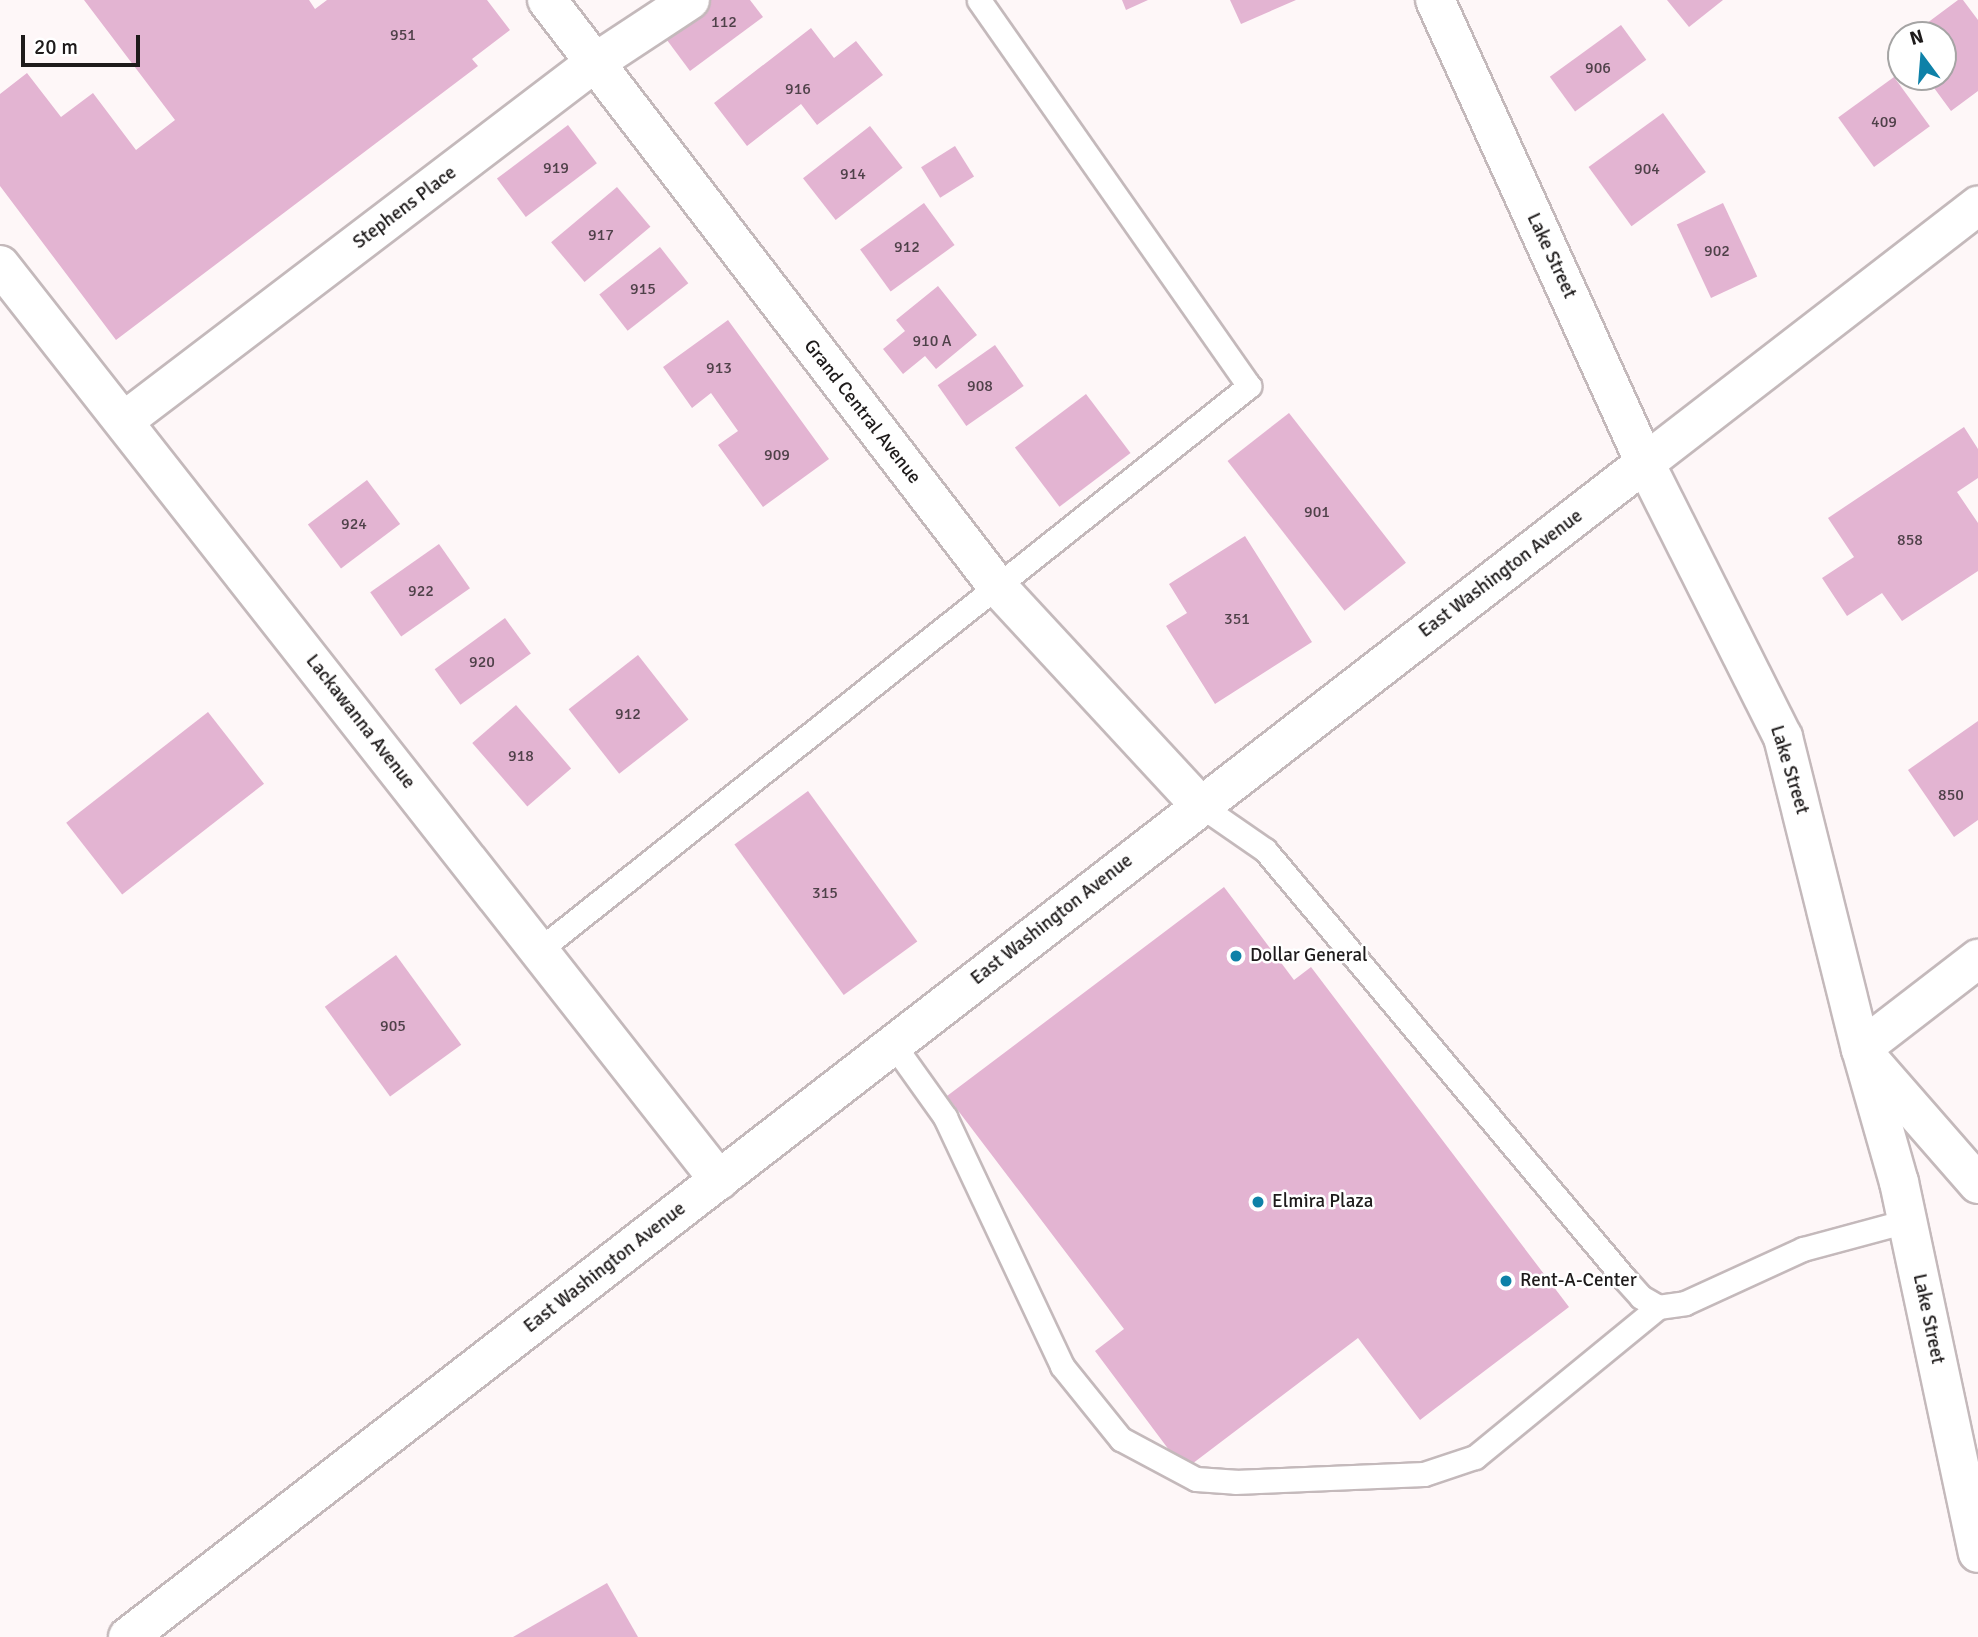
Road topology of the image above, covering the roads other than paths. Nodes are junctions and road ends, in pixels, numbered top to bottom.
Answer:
1 (547, 0) edge
2 (690, 0) edge
3 (979, 0) edge
4 (1435, 0) edge
5 (593, 64) junction
6 (1978, 206) edge
7 (0, 265) edge
8 (124, 421) junction
9 (1645, 463) junction
10 (997, 586) junction
11 (1200, 805) junction
12 (539, 950) junction
13 (1978, 959) edge
14 (893, 1044) junction
15 (1861, 1049) junction
16 (719, 1180) junction
17 (1978, 1184) edge
18 (1908, 1221) junction
19 (1658, 1307) junction
20 (1978, 1553) edge
21 (128, 1637) edge

1 - 5 street, Grand Central Avenue
2 - 5 street, Stephens Place
3 - 10 lane
4 - 9 street, Lake Street
5 - 8 street, Stephens Place
5 - 10 street, Grand Central Avenue
6 - 9 street, East Washington Avenue
7 - 8 street, Lackawanna Avenue
8 - 12 street, Lackawanna Avenue
9 - 11 street, East Washington Avenue
9 - 15 street, Lake Street
10 - 11 street, Grand Central Avenue
10 - 12 lane
11 - 14 street, East Washington Avenue
11 - 19 lane
12 - 16 street, Lackawanna Avenue
13 - 15 street
14 - 16 street, East Washington Avenue
14 - 19 lane
15 - 17 street
15 - 18 street, Lake Street
16 - 21 street, East Washington Avenue
18 - 19 lane
18 - 20 street, Lake Street

